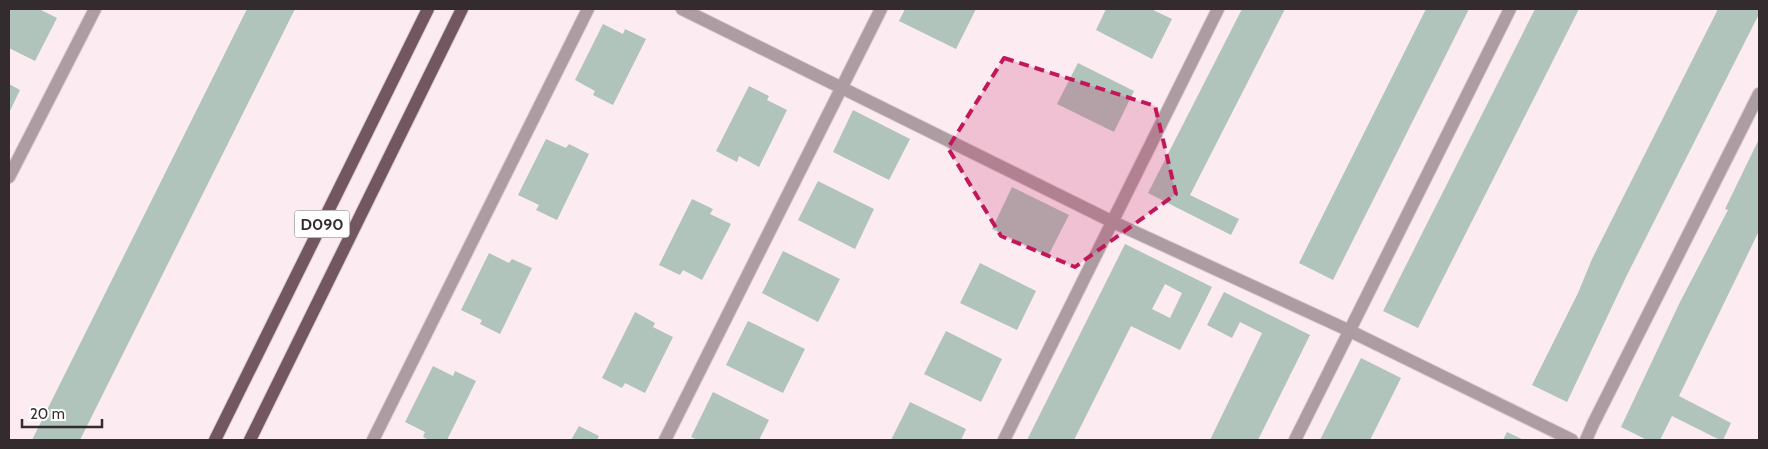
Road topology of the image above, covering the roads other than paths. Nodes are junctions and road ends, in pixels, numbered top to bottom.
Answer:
1 (95, 9) edge
2 (428, 9) edge
3 (462, 9) edge
4 (588, 9) edge
5 (682, 9) edge
6 (881, 9) edge
7 (1218, 9) edge
8 (1510, 9) edge
9 (841, 88) junction
10 (1759, 94) edge
11 (9, 178) edge
12 (1113, 222) junction
13 (1350, 331) junction
14 (215, 440) edge
15 (250, 440) edge
16 (373, 440) edge
17 (665, 440) edge
18 (1004, 440) edge
19 (1295, 440) edge
20 (1572, 440) edge
21 (1586, 440) edge

1 - 11 street
2 - 14 main road, D090
3 - 15 main road, D090
4 - 16 street
5 - 9 street
6 - 9 street
7 - 12 street
8 - 13 street
9 - 12 street
9 - 17 street
10 - 21 street
12 - 13 street
12 - 18 street
13 - 19 street
13 - 20 street

